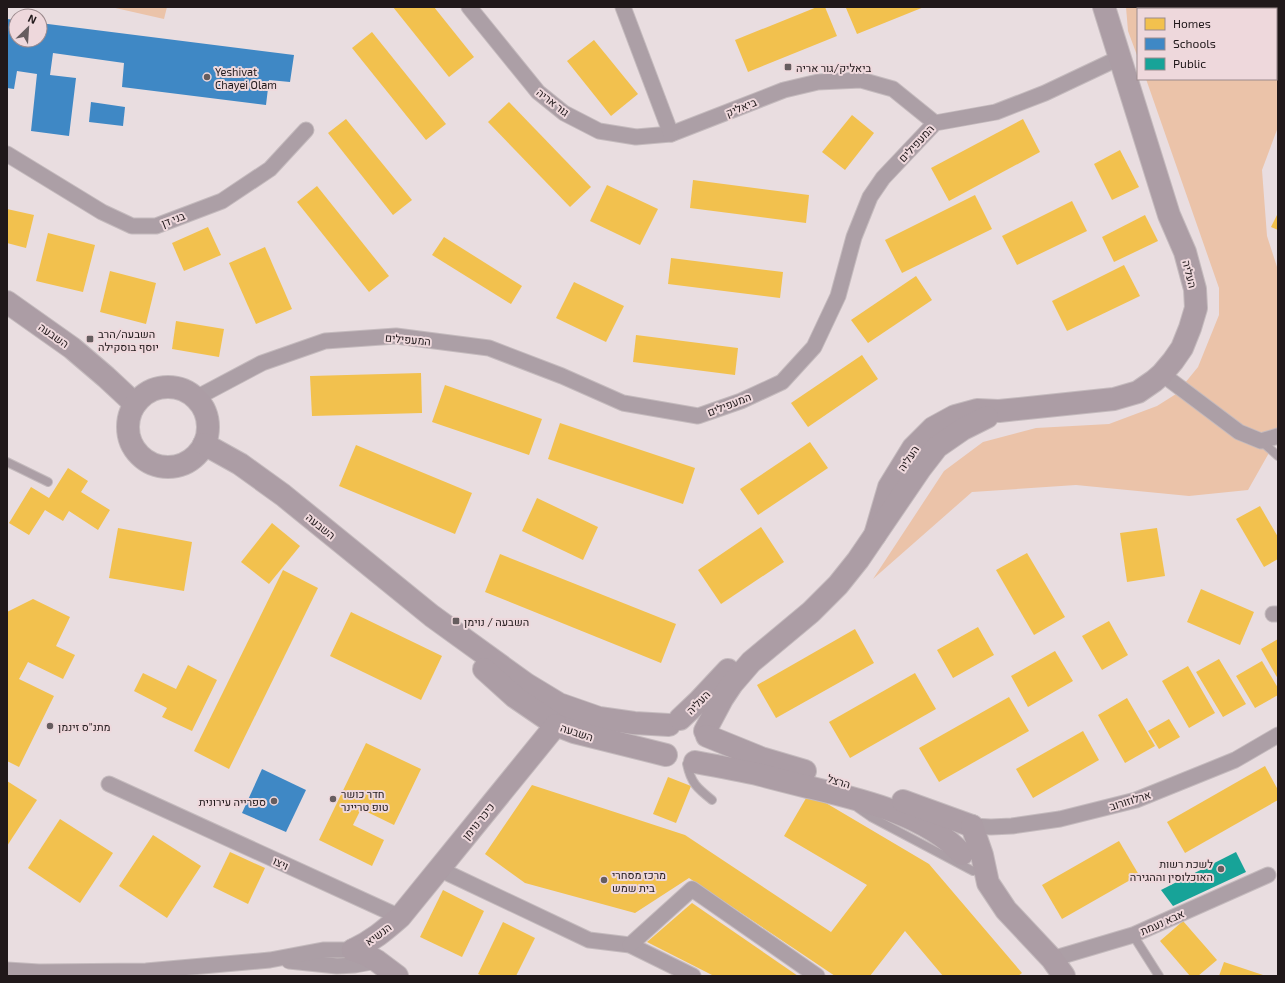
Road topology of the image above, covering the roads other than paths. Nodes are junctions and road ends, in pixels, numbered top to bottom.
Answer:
1 (469, 7) edge
2 (623, 7) edge
3 (1104, 7) edge
4 (1119, 58) junction
5 (935, 123) junction
6 (306, 130) dead end
7 (671, 134) junction
8 (7, 154) edge
9 (7, 302) edge
10 (1162, 374) junction
11 (196, 398) junction
12 (135, 404) junction
13 (1278, 436) edge
14 (1261, 441) junction
15 (204, 444) junction
16 (1278, 456) edge
17 (7, 462) edge
18 (48, 482) dead end
19 (811, 612) junction
20 (432, 616) junction
21 (675, 722) junction
22 (556, 725) junction
23 (706, 734) junction
24 (1278, 735) edge
25 (666, 755) junction
26 (691, 763) junction
27 (109, 784) dead end
28 (712, 800) dead end
29 (972, 826) junction
30 (439, 869) junction
31 (974, 869) junction
32 (1268, 875) dead end
33 (400, 917) junction
34 (1133, 935) junction
35 (630, 945) junction
36 (353, 950) junction
37 (270, 960) junction
38 (377, 961) junction
39 (1058, 968) edge
40 (7, 970) edge
41 (397, 976) edge
42 (693, 976) edge
43 (817, 976) edge
44 (1159, 976) edge

1 - 7 street, גור אריה
2 - 7 street
3 - 4 main road, העליה
4 - 5 street, המעפילים
4 - 10 main road, העליה
5 - 7 street, ביאליק
5 - 11 street, המעפילים
6 - 8 street, בני דן
9 - 12 main road, השבעה
10 - 14 street
10 - 19 main road, העליה
11 - 12 main road
11 - 15 main road
12 - 15 main road
13 - 14 street
14 - 16 lane
15 - 20 main road, השבעה
17 - 18 lane
19 - 21 main road, העליה
19 - 23 main road, העליה
20 - 21 main road, השבעה
20 - 22 main road, השבעה
21 - 23 main road
21 - 25 main road
22 - 25 main road, השבעה
22 - 30 main road, כיכר נוימן
23 - 26 main road
23 - 29 main road, הרצל
24 - 29 street, ארלוזורוב
25 - 26 main road
26 - 28 lane
26 - 31 main road, הרצל
27 - 33 street, ויצו
29 - 31 main road, הרצל
29 - 31 main road
30 - 33 main road, כיכר נוימן
30 - 35 street
31 - 39 main road, הרצל
32 - 34 street, אבא נעמת
33 - 36 main road, הנשיא
33 - 38 main road, הנשיא
34 - 39 street, אבא נעמת
34 - 44 lane
35 - 42 street
35 - 43 street
36 - 37 street, הנשיא
36 - 38 main road
37 - 38 street, הנשיא
37 - 40 street, הנשיא
38 - 41 main road

